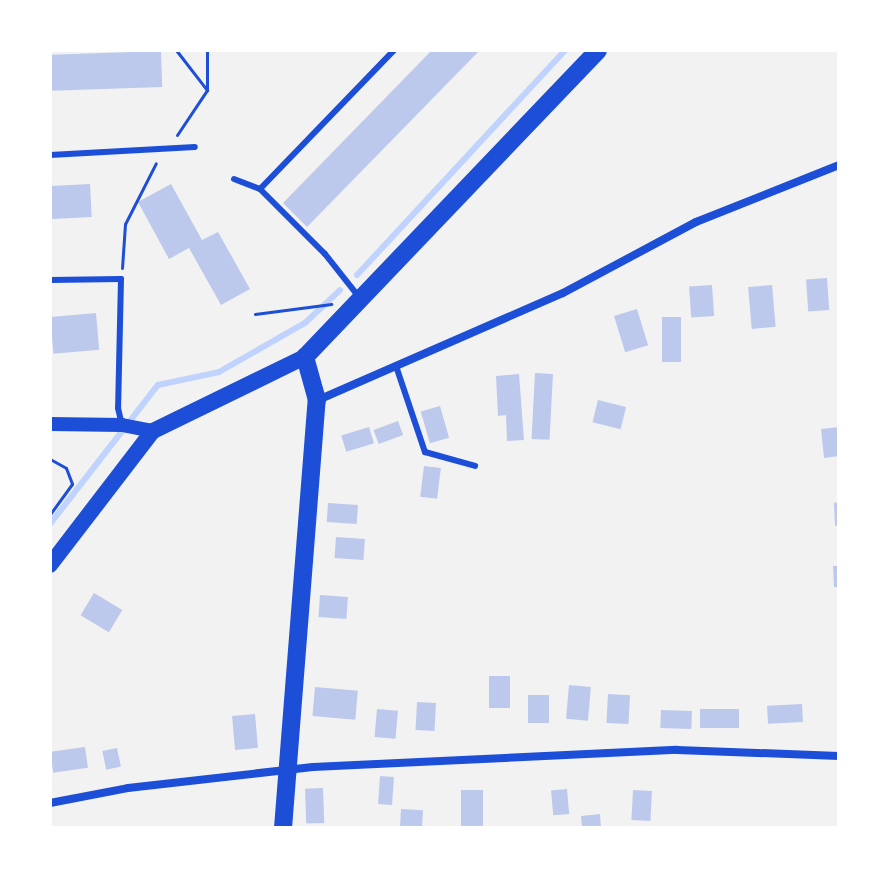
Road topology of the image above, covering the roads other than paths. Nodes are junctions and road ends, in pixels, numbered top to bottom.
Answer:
1 (394, 50) edge
2 (598, 50) edge
3 (195, 147) dead end
4 (50, 155) edge
5 (839, 165) edge
6 (234, 179) dead end
7 (260, 189) junction
8 (50, 280) edge
9 (361, 300) junction
10 (305, 357) junction
11 (396, 366) junction
12 (317, 400) junction
13 (50, 424) edge
14 (122, 425) junction
15 (153, 431) junction
16 (475, 466) dead end
17 (50, 565) edge
18 (839, 756) edge
19 (288, 771) junction
20 (50, 803) edge
21 (283, 828) edge

1 - 7 lane
2 - 9 main road
3 - 4 lane
5 - 11 street
6 - 7 lane
7 - 9 lane
8 - 14 lane
9 - 10 main road
10 - 12 main road
10 - 15 main road
11 - 12 street
11 - 16 lane
12 - 19 main road
13 - 14 street
14 - 15 street
15 - 17 main road
18 - 19 street
19 - 20 street
19 - 21 main road

